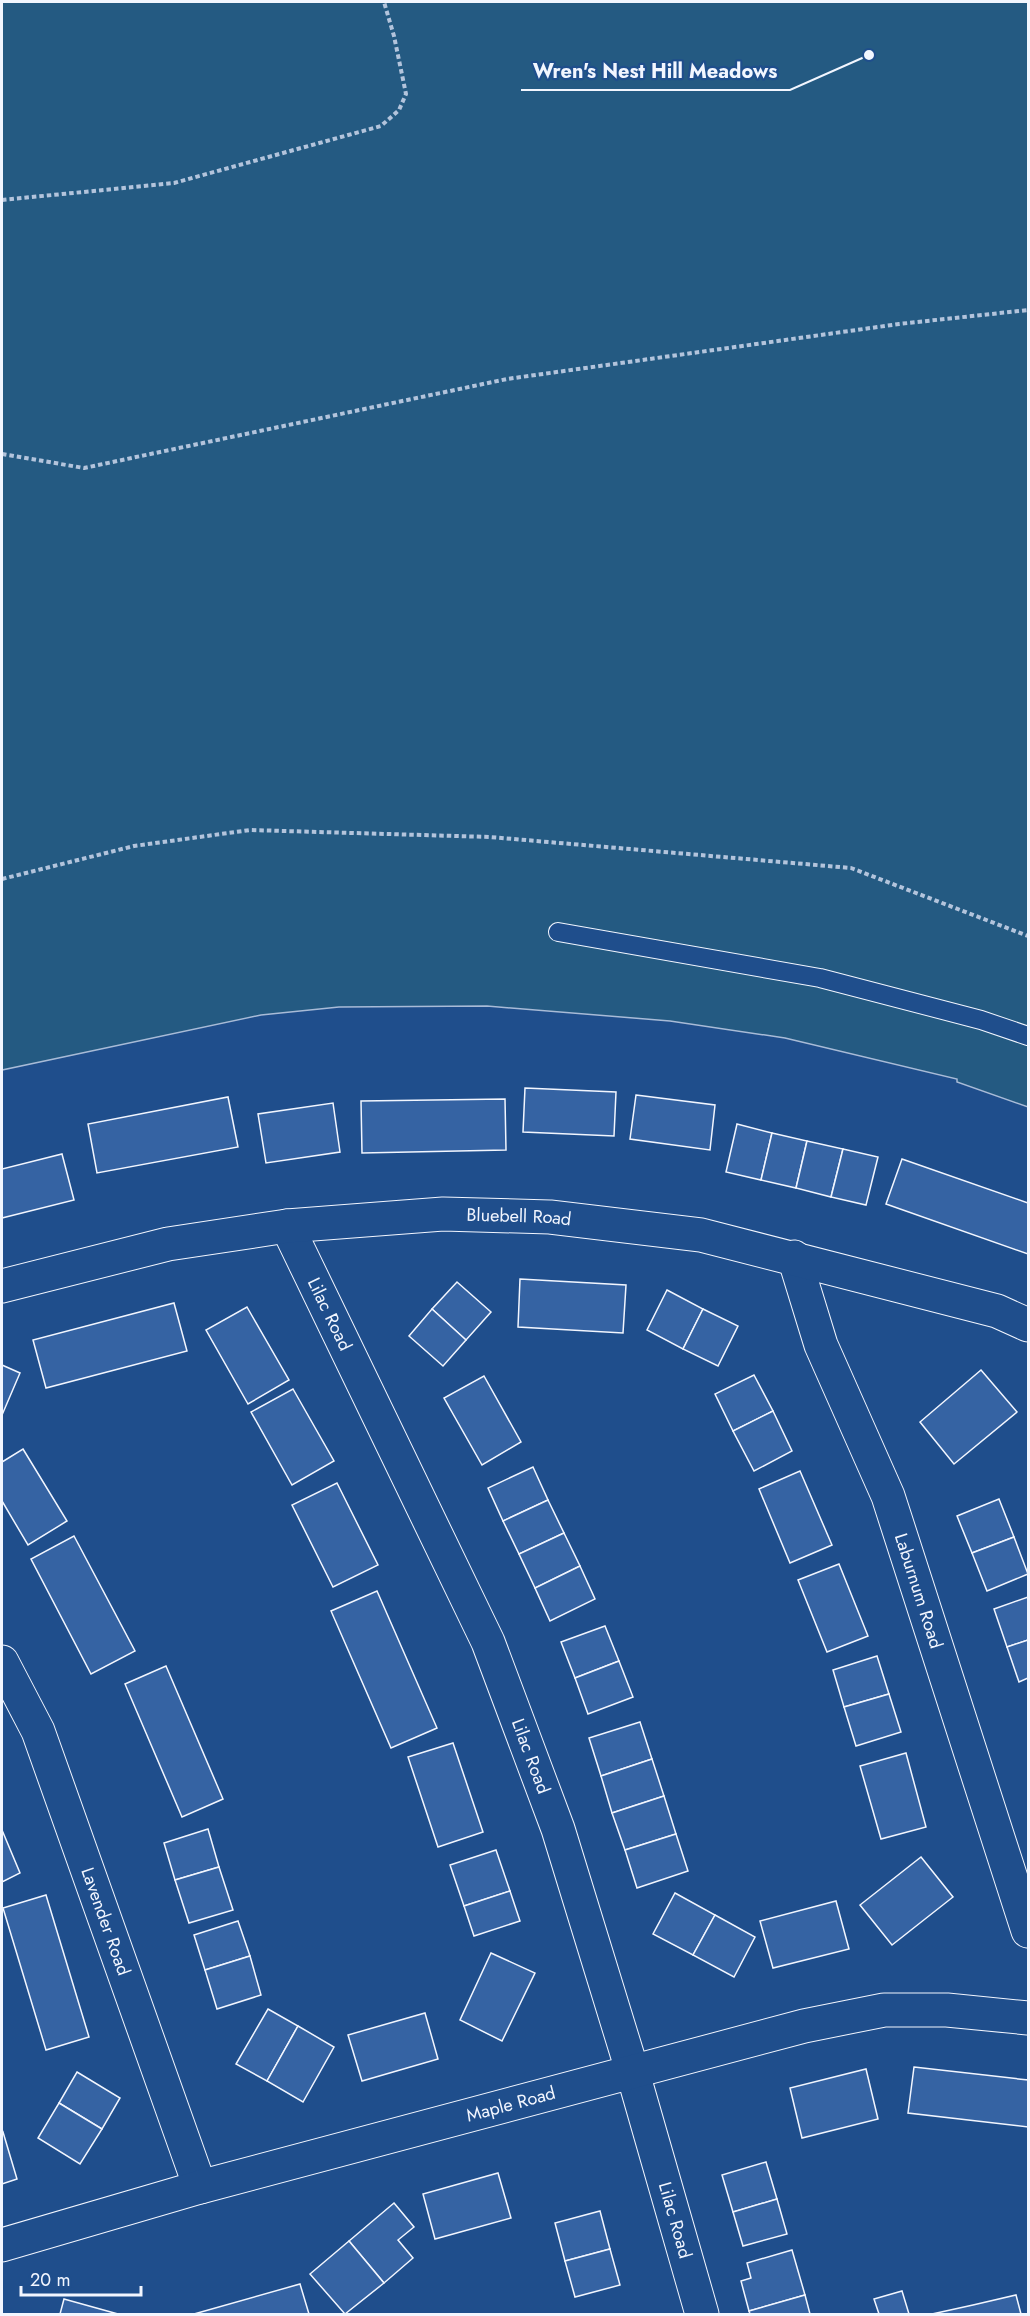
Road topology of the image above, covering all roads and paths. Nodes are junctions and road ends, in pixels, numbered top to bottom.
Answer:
1 (384, 2) edge
2 (2, 200) edge
3 (1029, 310) edge
4 (2, 454) edge
5 (2, 879) edge
6 (558, 932) dead end
7 (1029, 936) edge
8 (1029, 1036) edge
9 (286, 1226) junction
10 (794, 1257) junction
11 (2, 1286) edge
12 (1029, 1325) edge
13 (2, 1662) edge
14 (1029, 1931) edge
15 (1029, 2018) edge
16 (632, 2070) junction
17 (200, 2187) junction
18 (2, 2245) edge
19 (702, 2314) edge

1 - 2 path
3 - 4 path
5 - 7 path
6 - 8 lane
9 - 10 street, Bluebell Road
9 - 11 street, Bluebell Road
9 - 16 street, Lilac Road
10 - 12 street, Bluebell Road
10 - 14 street, Laburnum Road
13 - 17 street, Lavender Road
15 - 16 street, Maple Road
16 - 17 street, Maple Road
16 - 19 street, Lilac Road
17 - 18 street, Maple Road

